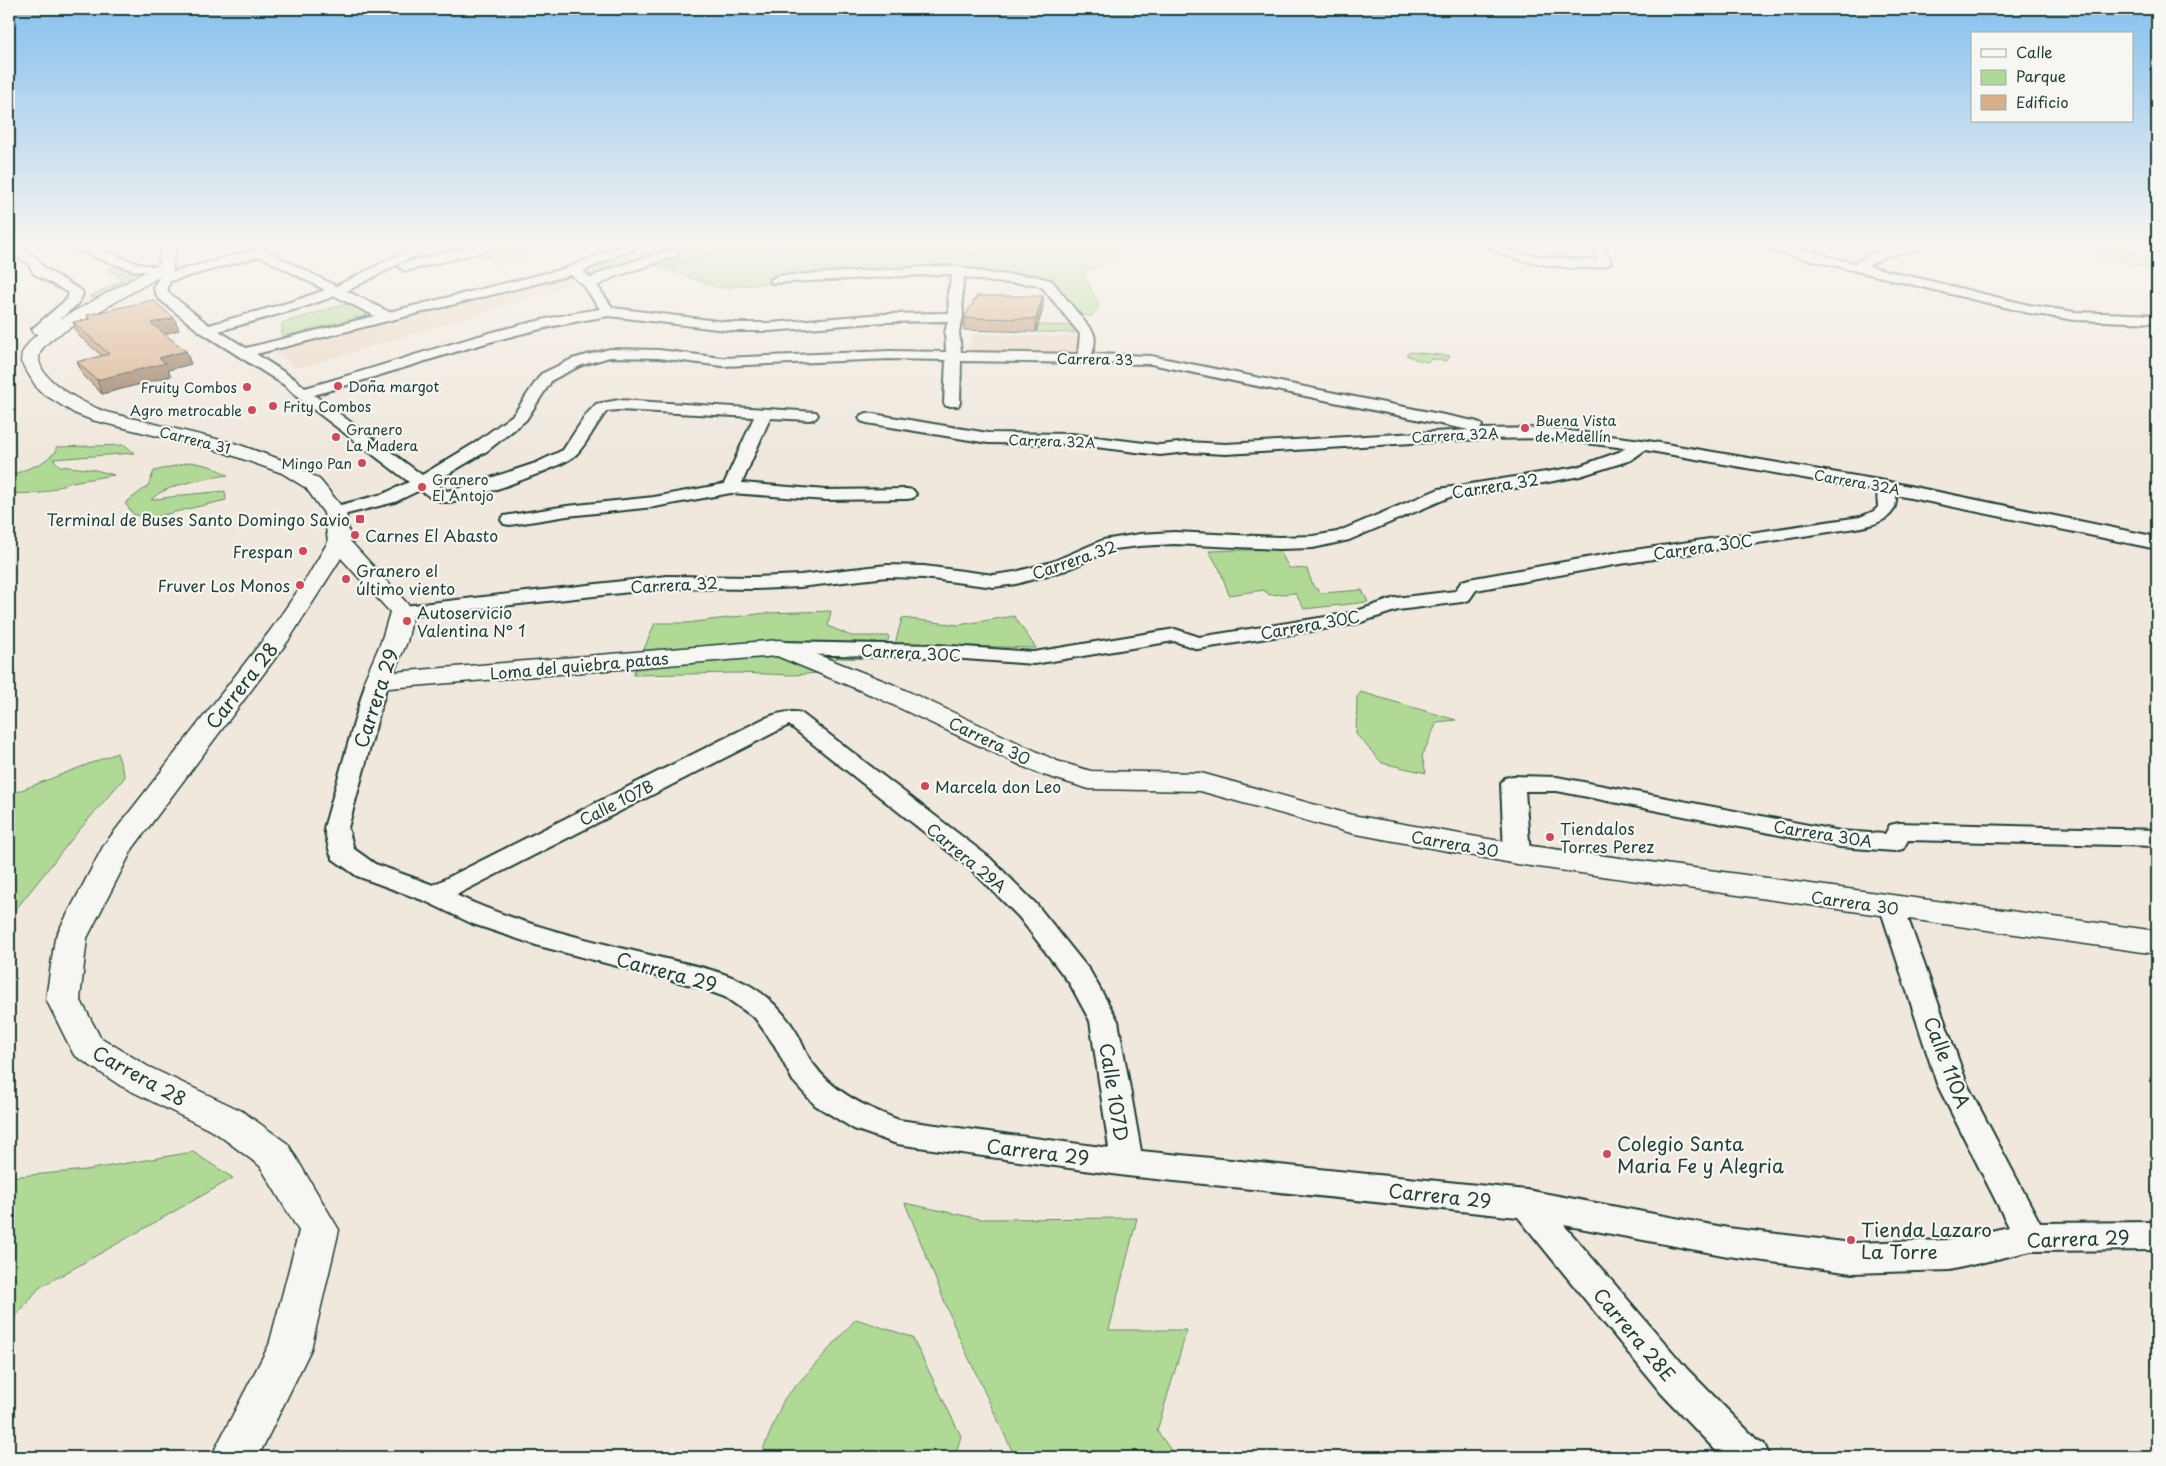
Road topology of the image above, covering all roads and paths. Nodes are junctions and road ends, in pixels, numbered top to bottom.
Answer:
1 (57, 314) edge
2 (82, 314) edge
3 (187, 314) edge
4 (262, 314) edge
5 (383, 314) edge
6 (404, 314) edge
7 (594, 314) edge
8 (628, 314) edge
9 (1071, 314) edge
10 (2065, 314) edge
11 (956, 317) joint
12 (390, 318) junction
13 (2157, 319) edge
14 (207, 330) junction
15 (50, 332) junction
16 (243, 353) junction
17 (954, 355) junction
18 (1084, 358) junction
19 (16, 372) dead end
20 (38, 375) junction
21 (302, 394) junction
22 (952, 403) dead end
23 (764, 413) junction
24 (810, 415) dead end
25 (866, 418) dead end
26 (1515, 433) junction
27 (1642, 445) junction
28 (422, 482) junction
29 (1885, 486) junction
30 (732, 488) junction
31 (907, 494) dead end
32 (510, 520) dead end
33 (337, 527) junction
34 (2157, 542) edge
35 (402, 611) junction
36 (780, 648) junction
37 (378, 681) junction
38 (800, 722) joint
39 (2157, 838) edge
40 (1516, 854) junction
41 (434, 895) junction
42 (1893, 908) junction
43 (2157, 943) edge
44 (1104, 1021) joint
45 (1127, 1163) junction
46 (1527, 1204) junction
47 (2157, 1236) edge
48 (2031, 1237) junction
49 (234, 1457) edge
50 (1751, 1457) edge

1 - 15 street
2 - 15 street
3 - 14 street
4 - 14 street
5 - 12 street
6 - 12 street
7 - 21 street
8 - 11 street
9 - 18 street
10 - 13 street
11 - 17 street
12 - 16 street
14 - 16 street
15 - 20 street
16 - 21 street
17 - 18 street, Carrera 33
17 - 22 street
17 - 28 street, Carrera 33
18 - 26 street, Carrera 33
19 - 20 street
20 - 33 street, Carrera 31
21 - 28 street
23 - 24 street
23 - 28 street
23 - 30 street
25 - 26 street, Carrera 32A
26 - 27 street, Carrera 32A
27 - 29 street, Carrera 32A
27 - 35 street, Carrera 32
28 - 33 street, Carrera 33
29 - 34 street, Carrera 32A
29 - 36 street, Carrera 30C
30 - 31 street
30 - 32 street
33 - 35 street
33 - 49 street, Carrera 28
35 - 37 street, Carrera 29
36 - 37 street, Loma del quiebra patas
36 - 40 street, Carrera 30
37 - 41 street, Carrera 29
38 - 41 street, Calle 107B
38 - 44 street, Carrera 29A
39 - 40 street, Carrera 30A
40 - 42 street, Carrera 30
41 - 45 street, Carrera 29
42 - 43 street, Carrera 30
42 - 48 street, Calle 110A
44 - 45 street, Calle 107D
45 - 46 street, Carrera 29
46 - 48 street, Carrera 29
46 - 50 street, Carrera 28E
47 - 48 street, Carrera 29

